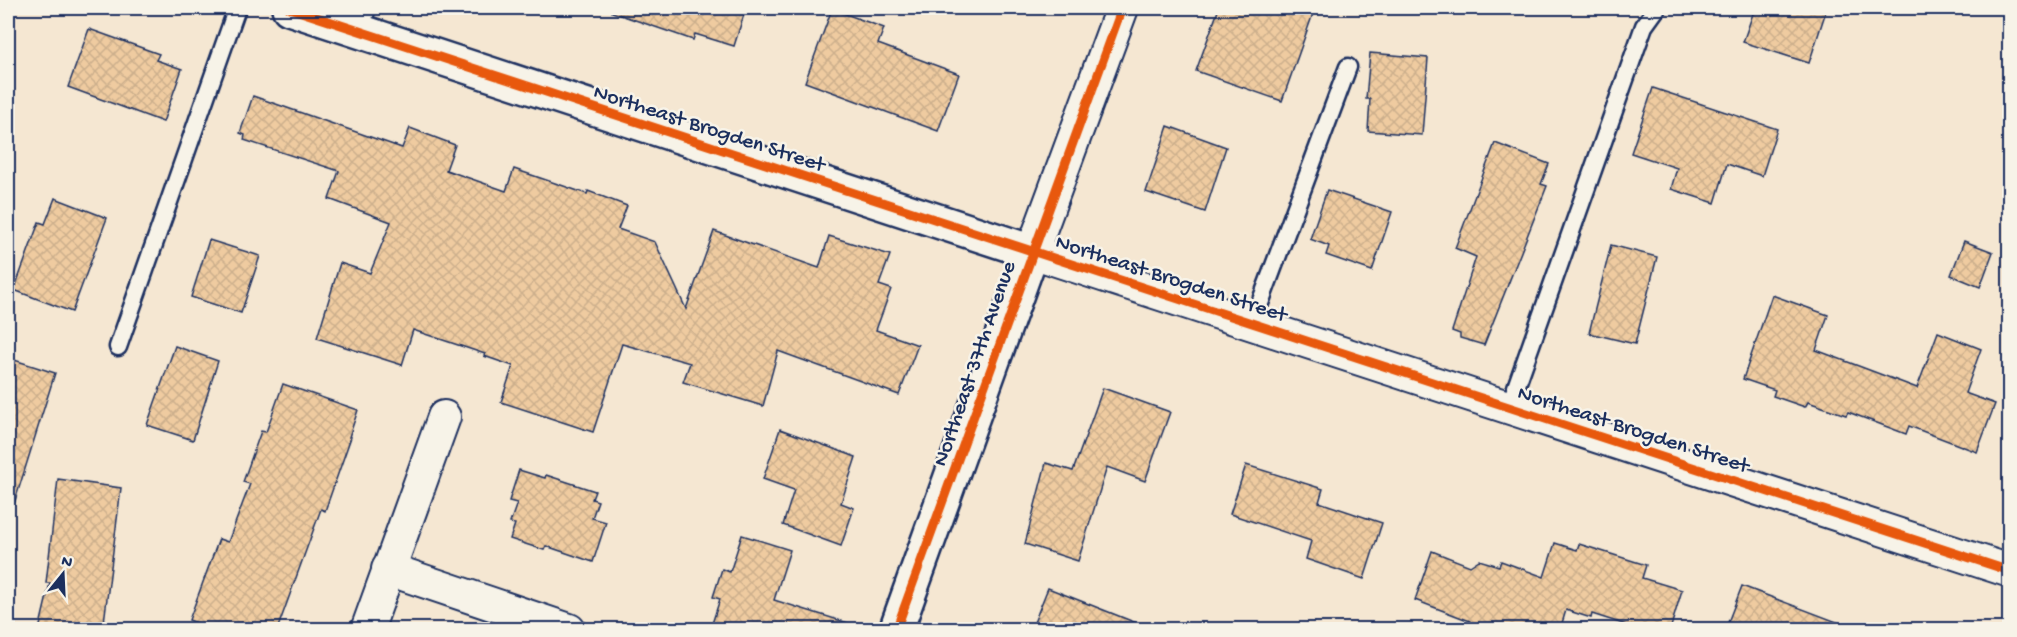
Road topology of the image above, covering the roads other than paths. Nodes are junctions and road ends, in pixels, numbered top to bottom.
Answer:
1 (237, 8) edge
2 (289, 8) edge
3 (1122, 8) edge
4 (1658, 8) edge
5 (356, 18) edge
6 (1348, 67) dead end
7 (1032, 252) junction
8 (1253, 322) junction
9 (118, 347) dead end
10 (1509, 407) junction
11 (444, 417) dead end
12 (388, 569) junction
13 (2010, 571) edge
14 (367, 630) edge
15 (569, 630) edge
16 (896, 630) edge

1 - 9 lane
2 - 5 street, Northeast Brogden Street
3 - 7 street, Northeast 37th Avenue
4 - 10 lane
5 - 7 street, Northeast Brogden Street
6 - 8 lane
7 - 8 street, Northeast Brogden Street
7 - 16 street, Northeast 37th Avenue
8 - 10 street, Northeast Brogden Street
10 - 13 street, Northeast Brogden Street
11 - 12 street
12 - 14 street
12 - 15 street

